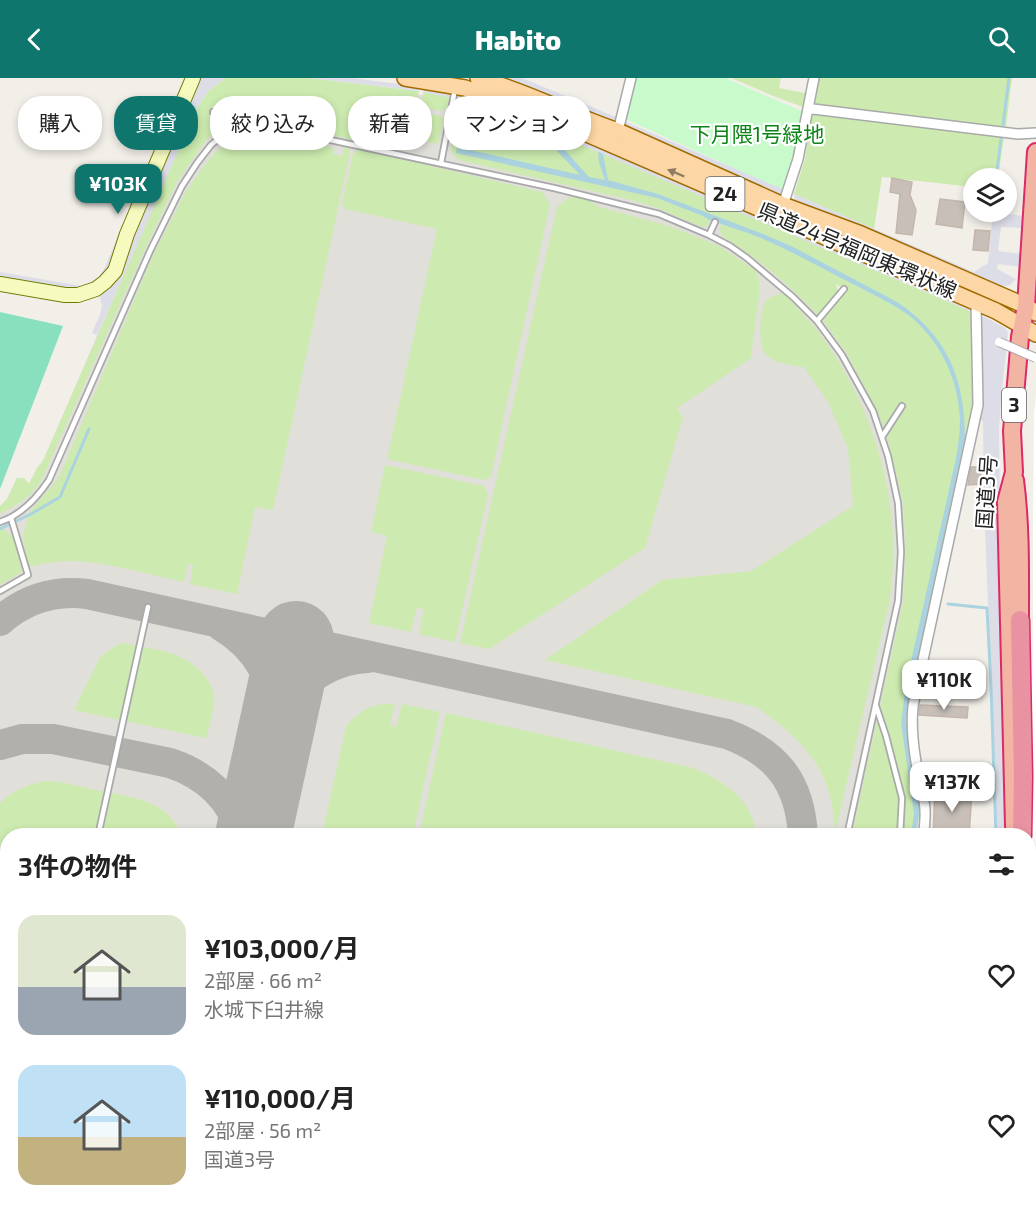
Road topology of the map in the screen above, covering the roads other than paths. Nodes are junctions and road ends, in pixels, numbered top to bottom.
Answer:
1 (193, 78) edge
2 (405, 78) edge
3 (478, 78) edge
4 (631, 78) edge
5 (814, 78) edge
6 (456, 86) junction
7 (808, 110) junction
8 (618, 131) junction
9 (1036, 133) edge
10 (336, 141) edge
11 (210, 146) edge
12 (1036, 152) edge
13 (441, 163) junction
14 (783, 205) junction
15 (715, 222) dead end
16 (709, 235) junction
17 (0, 284) edge
18 (844, 289) dead end
19 (976, 303) junction
20 (1031, 309) edge
21 (817, 321) junction
22 (1029, 330) edge
23 (999, 342) dead end
24 (1036, 358) edge
25 (902, 406) dead end
26 (882, 437) junction
27 (1014, 472) junction
28 (11, 518) junction
29 (0, 522) edge
30 (0, 591) edge
31 (148, 607) dead end
32 (1020, 620) joint
33 (876, 704) junction
34 (100, 828) edge
35 (849, 828) edge
36 (900, 828) edge
37 (924, 828) edge
38 (1014, 828) edge
39 (1022, 828) edge

1 - 17 main road
2 - 6 main road, 県道24号福岡東環状線 / 24
3 - 8 main road, 24
4 - 8 street
5 - 7 street
6 - 13 lane
19 -> 6 main road, 県道24号福岡東環状線 / 24
7 - 9 street
7 - 14 street
8 - 14 main road, 24
10 - 13 lane
11 - 28 lane
12 - 20 highway, 国道3号 / 3
13 - 16 lane
14 - 20 main road, 24
15 - 16 lane
16 - 21 lane
18 - 21 lane
19 - 22 main road, 県道24号福岡東環状線 / 24
19 - 37 street
20 - 22 highway, 国道3号 / 3
21 - 26 lane
22 - 27 highway, 国道3号 / 3
23 - 24 street, bridge
25 - 26 lane
26 - 33 lane
27 - 32 highway, 3
27 - 38 highway, 国道3号 / 3
28 - 29 lane
28 - 30 lane
31 - 34 lane
32 - 39 highway
33 - 35 lane
33 - 36 lane

